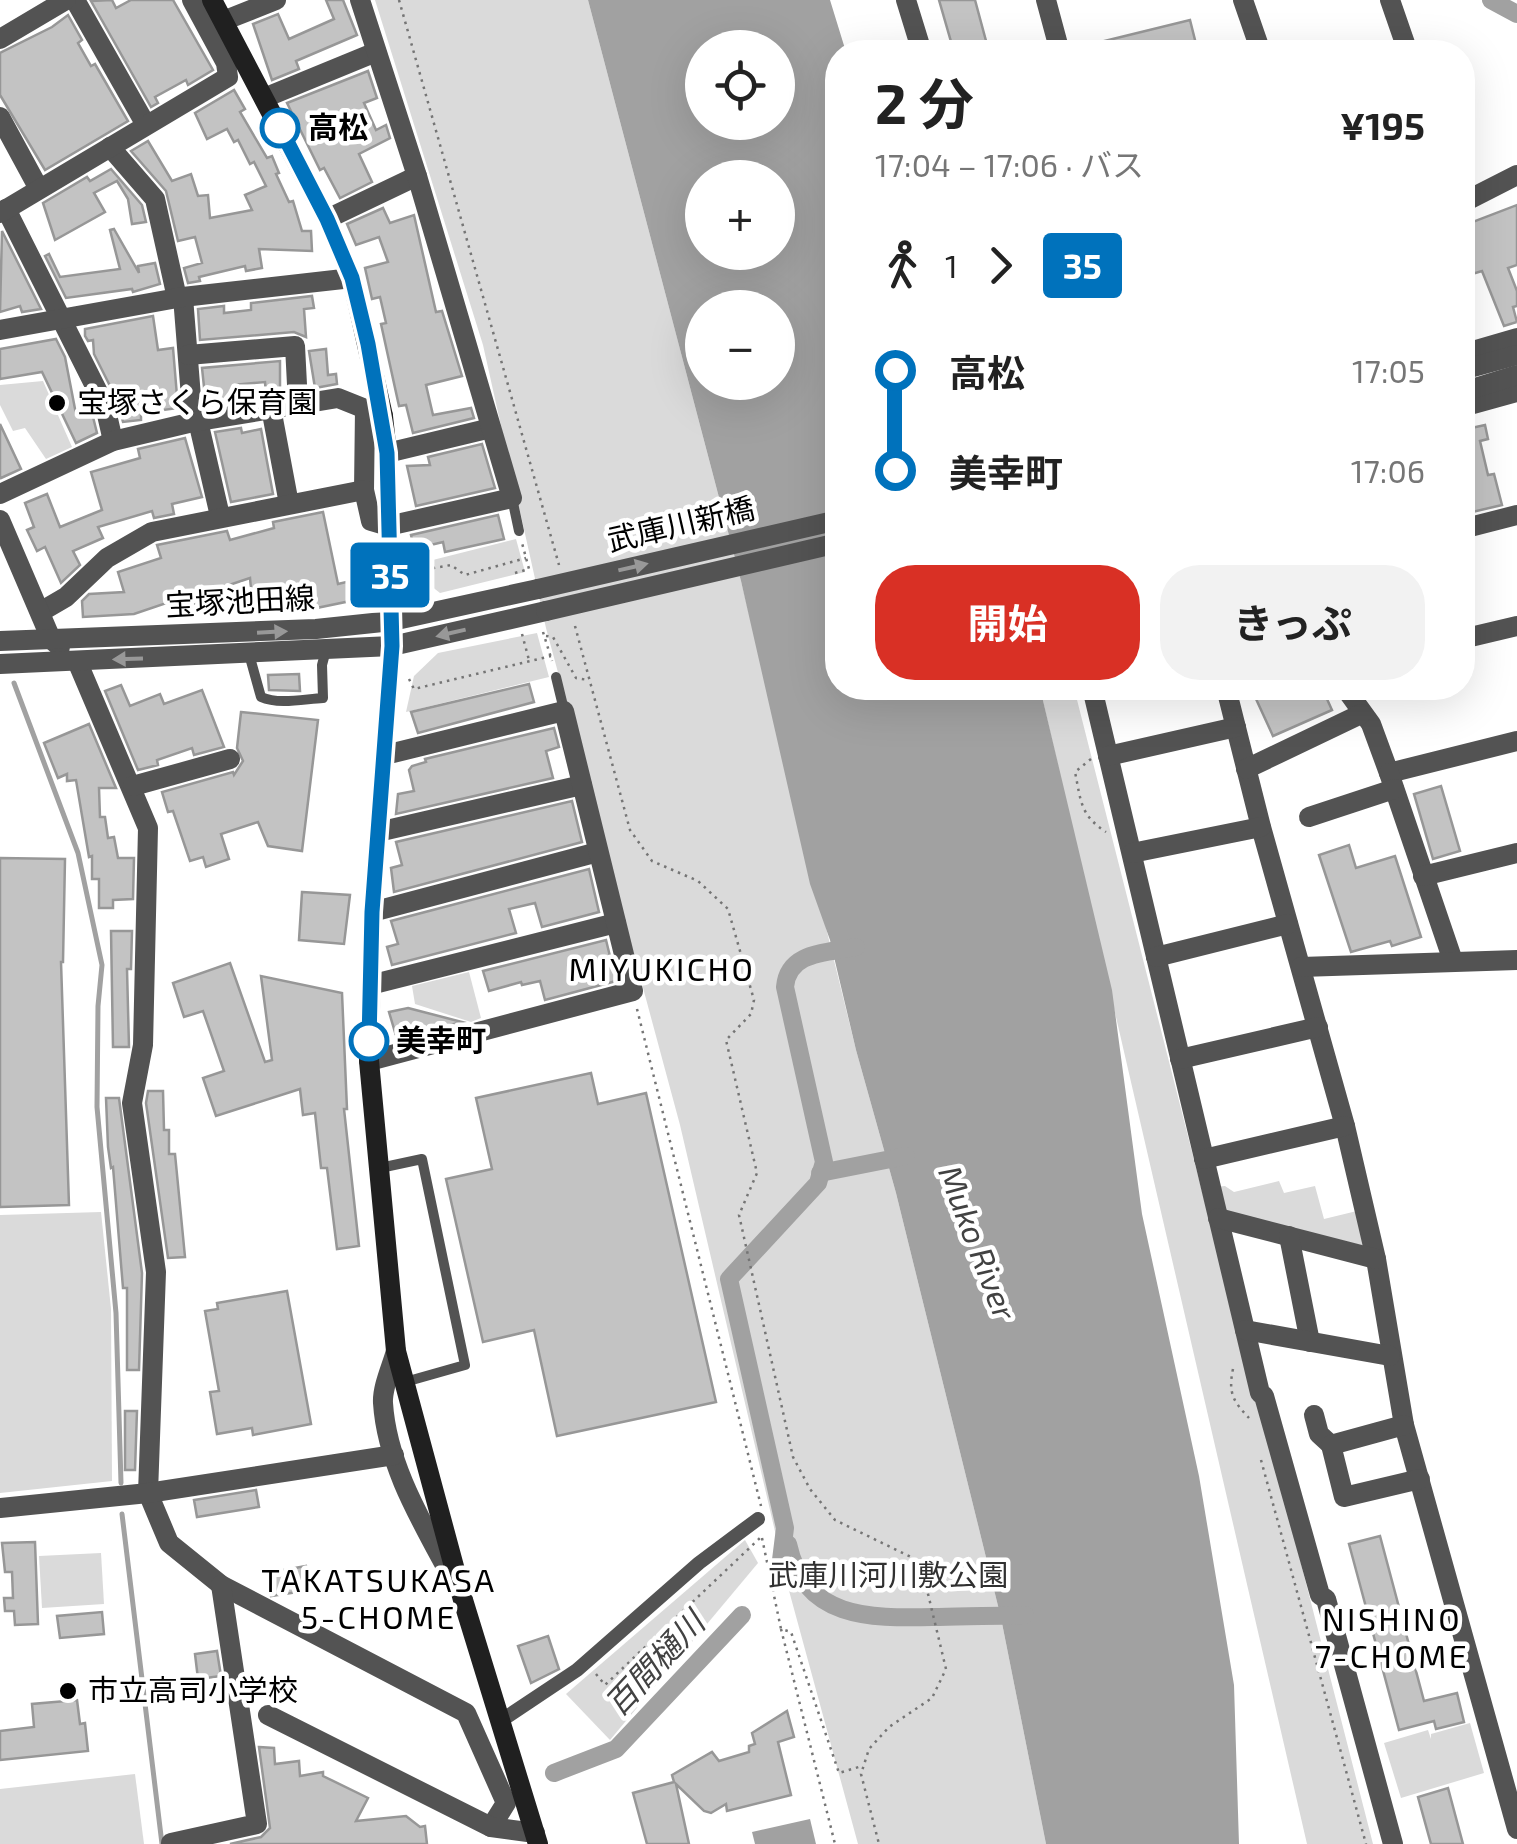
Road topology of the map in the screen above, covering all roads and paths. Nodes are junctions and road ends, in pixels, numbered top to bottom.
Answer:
1 (66, 0) edge
2 (75, 0) edge
3 (192, 0) edge
4 (212, 0) edge
5 (276, 0) edge
6 (360, 0) edge
7 (906, 0) edge
8 (1046, 0) edge
9 (1243, 0) edge
10 (1390, 0) edge
11 (223, 21) junction
12 (0, 39) edge
13 (918, 40) edge
14 (1057, 40) edge
15 (1256, 40) edge
16 (1404, 40) edge
17 (376, 52) junction
18 (264, 98) junction
19 (0, 117) edge
20 (146, 125) junction
21 (110, 147) junction
22 (1517, 175) edge
23 (418, 176) junction
24 (39, 189) junction
25 (1475, 196) edge
26 (3, 211) edge
27 (327, 219) junction
28 (352, 278) junction
29 (180, 297) junction
30 (63, 318) junction
31 (0, 330) edge
32 (1517, 338) edge
33 (1475, 350) edge
34 (1517, 354) edge
35 (188, 356) junction
36 (1475, 366) edge
37 (1517, 376) edge
38 (1475, 388) edge
39 (1517, 392) edge
40 (1475, 403) edge
41 (298, 404) junction
42 (270, 408) junction
43 (374, 412) junction
44 (196, 421) junction
45 (491, 428) junction
46 (114, 441) junction
47 (387, 453) junction
48 (364, 490) junction
49 (0, 494) edge
50 (512, 498) junction
51 (290, 504) junction
52 (1517, 515) edge
53 (220, 516) junction
54 (0, 520) edge
55 (825, 523) edge
56 (388, 526) junction
57 (1475, 526) edge
58 (519, 532) joint
59 (825, 546) edge
60 (526, 558) junction
61 (504, 564) junction
62 (514, 573) dead end
63 (508, 576) dead end
64 (416, 585) dead end
65 (538, 589) joint
66 (42, 612) junction
67 (392, 622) junction
68 (1517, 626) edge
69 (522, 632) dead end
70 (1475, 636) edge
71 (51, 639) junction
72 (0, 641) edge
73 (392, 646) junction
74 (326, 650) junction
75 (249, 654) junction
76 (551, 656) junction
77 (77, 661) junction
78 (529, 662) junction
79 (0, 664) edge
80 (556, 677) joint
81 (409, 678) dead end
82 (589, 680) dead end
83 (1095, 700) edge
84 (1229, 700) edge
85 (1352, 700) edge
86 (564, 711) junction
87 (1361, 714) junction
88 (1236, 727) junction
89 (1517, 741) edge
90 (385, 755) junction
91 (1108, 756) junction
92 (230, 759) dead end
93 (1246, 769) junction
94 (1392, 781) junction
95 (582, 785) junction
96 (132, 786) junction
97 (1309, 817) dead end
98 (1262, 828) junction
99 (378, 832) junction
100 (598, 852) junction
101 (1517, 853) edge
102 (1132, 854) junction
103 (1423, 876) junction
104 (372, 912) junction
105 (616, 923) junction
106 (1288, 924) junction
107 (1156, 957) junction
108 (1517, 960) edge
109 (1453, 962) junction
110 (1301, 968) junction
111 (370, 985) junction
112 (632, 991) junction
113 (1318, 1027) junction
114 (1180, 1059) junction
115 (369, 1061) junction
116 (1346, 1126) junction
117 (1204, 1159) junction
118 (378, 1168) junction
119 (739, 1215) dead end
120 (1218, 1218) junction
121 (1289, 1236) junction
122 (1376, 1260) junction
123 (1245, 1330) junction
124 (1310, 1342) junction
125 (396, 1351) junction
126 (1390, 1356) junction
127 (405, 1382) junction
128 (1314, 1415) dead end
129 (1404, 1425) junction
130 (1331, 1444) junction
131 (394, 1455) junction
132 (1420, 1479) junction
133 (148, 1493) junction
134 (0, 1508) edge
135 (758, 1519) joint
136 (221, 1585) junction
137 (463, 1600) junction
138 (781, 1628) junction
139 (586, 1662) junction
140 (268, 1715) dead end
141 (499, 1722) junction
142 (864, 1766) junction
143 (492, 1827) junction
144 (1517, 1830) edge
145 (171, 1837) edge
146 (537, 1839) edge
147 (835, 1844) edge
148 (879, 1844) edge
149 (1393, 1844) edge

1 - 12 street
2 - 20 street
3 - 20 street
4 - 11 main road
5 - 11 street
6 - 17 street
7 - 13 street
8 - 14 street
9 - 15 street
10 - 16 street
11 - 18 main road
17 - 18 street
17 - 23 street
18 - 27 main road
19 - 24 street
20 - 21 street
21 - 24 street
21 - 29 street
22 - 25 street
23 - 27 street
23 - 45 street
24 - 26 street
26 - 30 street
27 - 28 main road
28 - 29 street
28 - 43 main road
29 - 30 street
29 - 35 street
30 - 31 street
30 - 46 street
32 - 33 street
34 - 36 street
35 - 41 street
35 - 44 street
37 - 38 street
39 - 40 street
41 - 42 street
41 - 43 street
42 - 44 street
42 - 51 street
43 - 47 main road
43 - 48 street
44 - 46 street
44 - 53 street
45 - 47 street
45 - 50 street
46 - 49 street
47 - 56 main road
48 - 51 street
48 - 56 street
50 - 56 street
50 - 58 lane
51 - 53 street
52 - 57 street
53 - 66 street
54 - 66 street
65 -> 55 street, 武庫川新橋, bridge
56 - 67 main road
58 - 60 path
59 -> 73 street, 武庫川新橋, bridge
60 - 61 path
60 - 62 path
61 - 63 path
61 - 64 path
65 - 67 street, 宝塚池田線
66 - 71 street
71 -> 67 street, 宝塚池田線
67 - 73 main road
68 - 70 street
69 - 78 path
71 - 72 street, 宝塚池田線
71 - 77 street
73 - 74 street, 武庫川新橋
73 - 90 main road
74 - 75 street, 武庫川新橋
74 - 75 lane
75 -> 77 street, 武庫川新橋
76 - 78 path
76 - 80 path
76 - 82 path
77 - 79 street, 武庫川新橋
77 - 96 street
78 - 81 path
80 - 86 lane
83 - 91 street
84 - 88 street
85 - 87 street
86 - 90 street
86 - 95 street
87 - 93 street
87 - 94 street
88 - 91 street
88 - 93 street
89 - 94 street
90 - 99 main road
91 - 102 street
92 - 96 street
93 - 98 street
94 - 97 street
94 - 103 street
95 - 99 street
95 - 100 street
96 - 133 street
98 - 102 street
98 - 106 street
99 - 104 main road
100 - 104 street
100 - 105 street
101 - 103 street
102 - 107 street
103 - 109 street
104 - 111 main road
105 - 111 street
105 - 112 street
106 - 107 street
106 - 110 street
107 - 114 street
108 - 109 street
109 - 110 street
110 - 113 street
111 - 115 main road
112 - 115 street
112 - 135 path
113 - 114 street
113 - 116 street
114 - 117 street
115 - 118 main road
116 - 117 street
116 - 122 street
117 - 120 street
118 - 125 main road
118 - 127 lane
119 - 142 path
120 - 121 street
120 - 123 street
121 - 122 street
121 - 124 street
122 - 126 street
123 - 124 street
123 - 149 street
124 - 126 street
125 - 127 main road
125 - 131 street
126 - 129 street
127 - 137 main road
128 - 130 street
129 - 130 street
129 - 132 street
130 - 132 street
131 - 133 street
131 - 137 street
132 - 144 street
133 - 134 street
133 - 136 street
135 - 139 street
136 - 143 street
136 - 145 street
137 - 141 main road
138 - 139 path
138 - 142 path
138 - 147 path
139 - 141 street
140 - 143 street
141 - 146 main road
142 - 148 path
143 - 146 street

